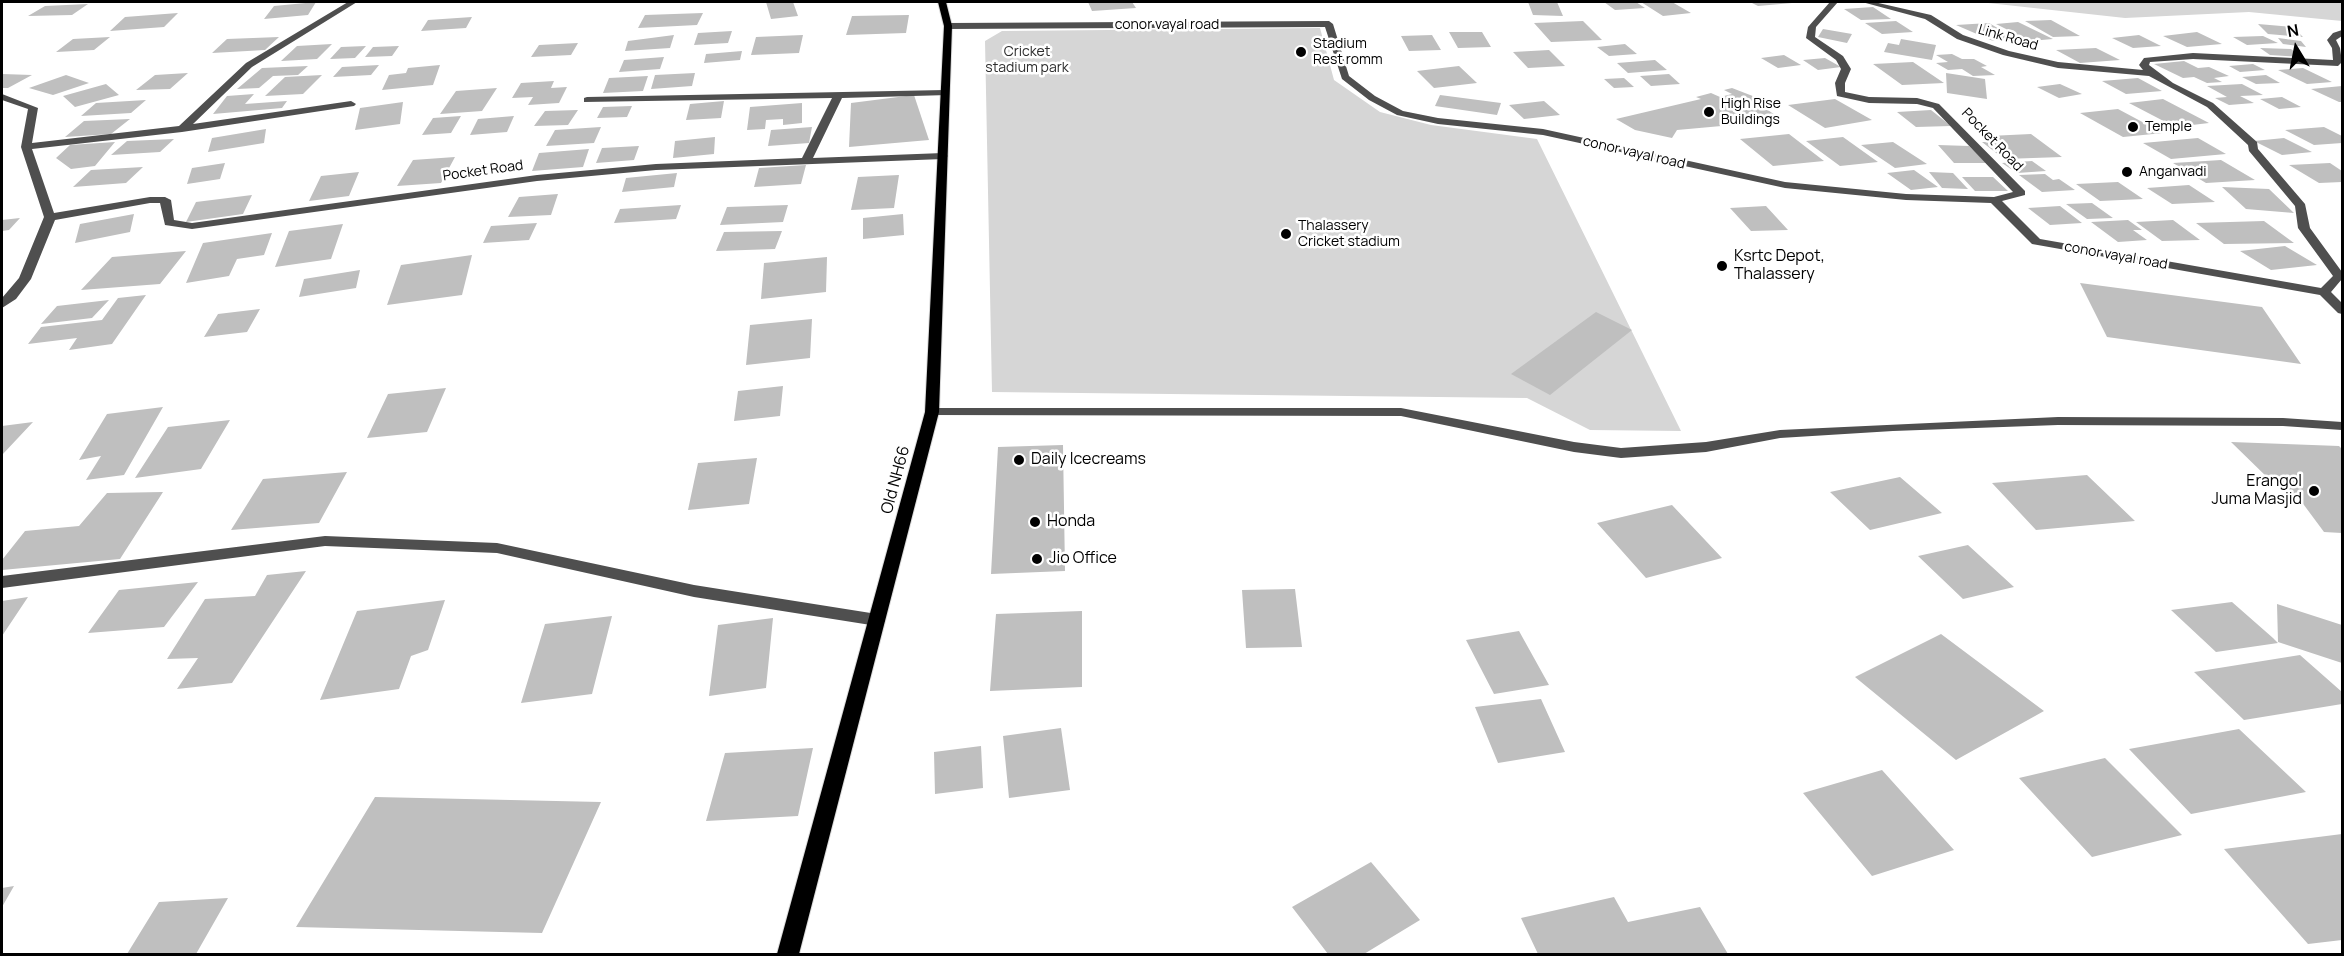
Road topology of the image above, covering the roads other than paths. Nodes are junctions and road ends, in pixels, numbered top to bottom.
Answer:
1 (353, 2) edge
2 (942, 2) edge
3 (1834, 2) edge
4 (1866, 2) edge
5 (948, 26) junction
6 (2343, 33) edge
7 (2151, 73) junction
8 (945, 93) junction
9 (838, 94) junction
10 (2, 98) edge
11 (587, 100) dead end
12 (351, 104) dead end
13 (182, 129) junction
14 (26, 147) junction
15 (943, 156) junction
16 (806, 161) junction
17 (1994, 200) junction
18 (50, 217) junction
19 (2324, 292) junction
20 (2, 304) edge
21 (2343, 310) edge
22 (932, 412) junction
23 (2343, 426) edge
24 (2, 582) edge
25 (877, 620) junction
26 (788, 954) edge

1 - 13 street
2 - 5 main road, Old NH66
3 - 17 street, Pocket Road
4 - 7 street, Link Road
5 - 8 main road, Old NH66
5 - 17 street, conor vayal road
6 - 7 street
7 - 19 street
8 - 9 street
8 - 15 main road, Old NH66
9 - 11 street
9 - 16 street
10 - 14 street
12 - 13 street
13 - 14 street
14 - 18 street
15 - 16 street, Pocket Road
15 - 22 main road, Old NH66
16 - 18 street, Pocket Road
17 - 19 street, conor vayal road
18 - 20 street
19 - 21 street
22 - 23 street
22 - 25 main road, Old NH66
24 - 25 street
25 - 26 main road, Old NH66

